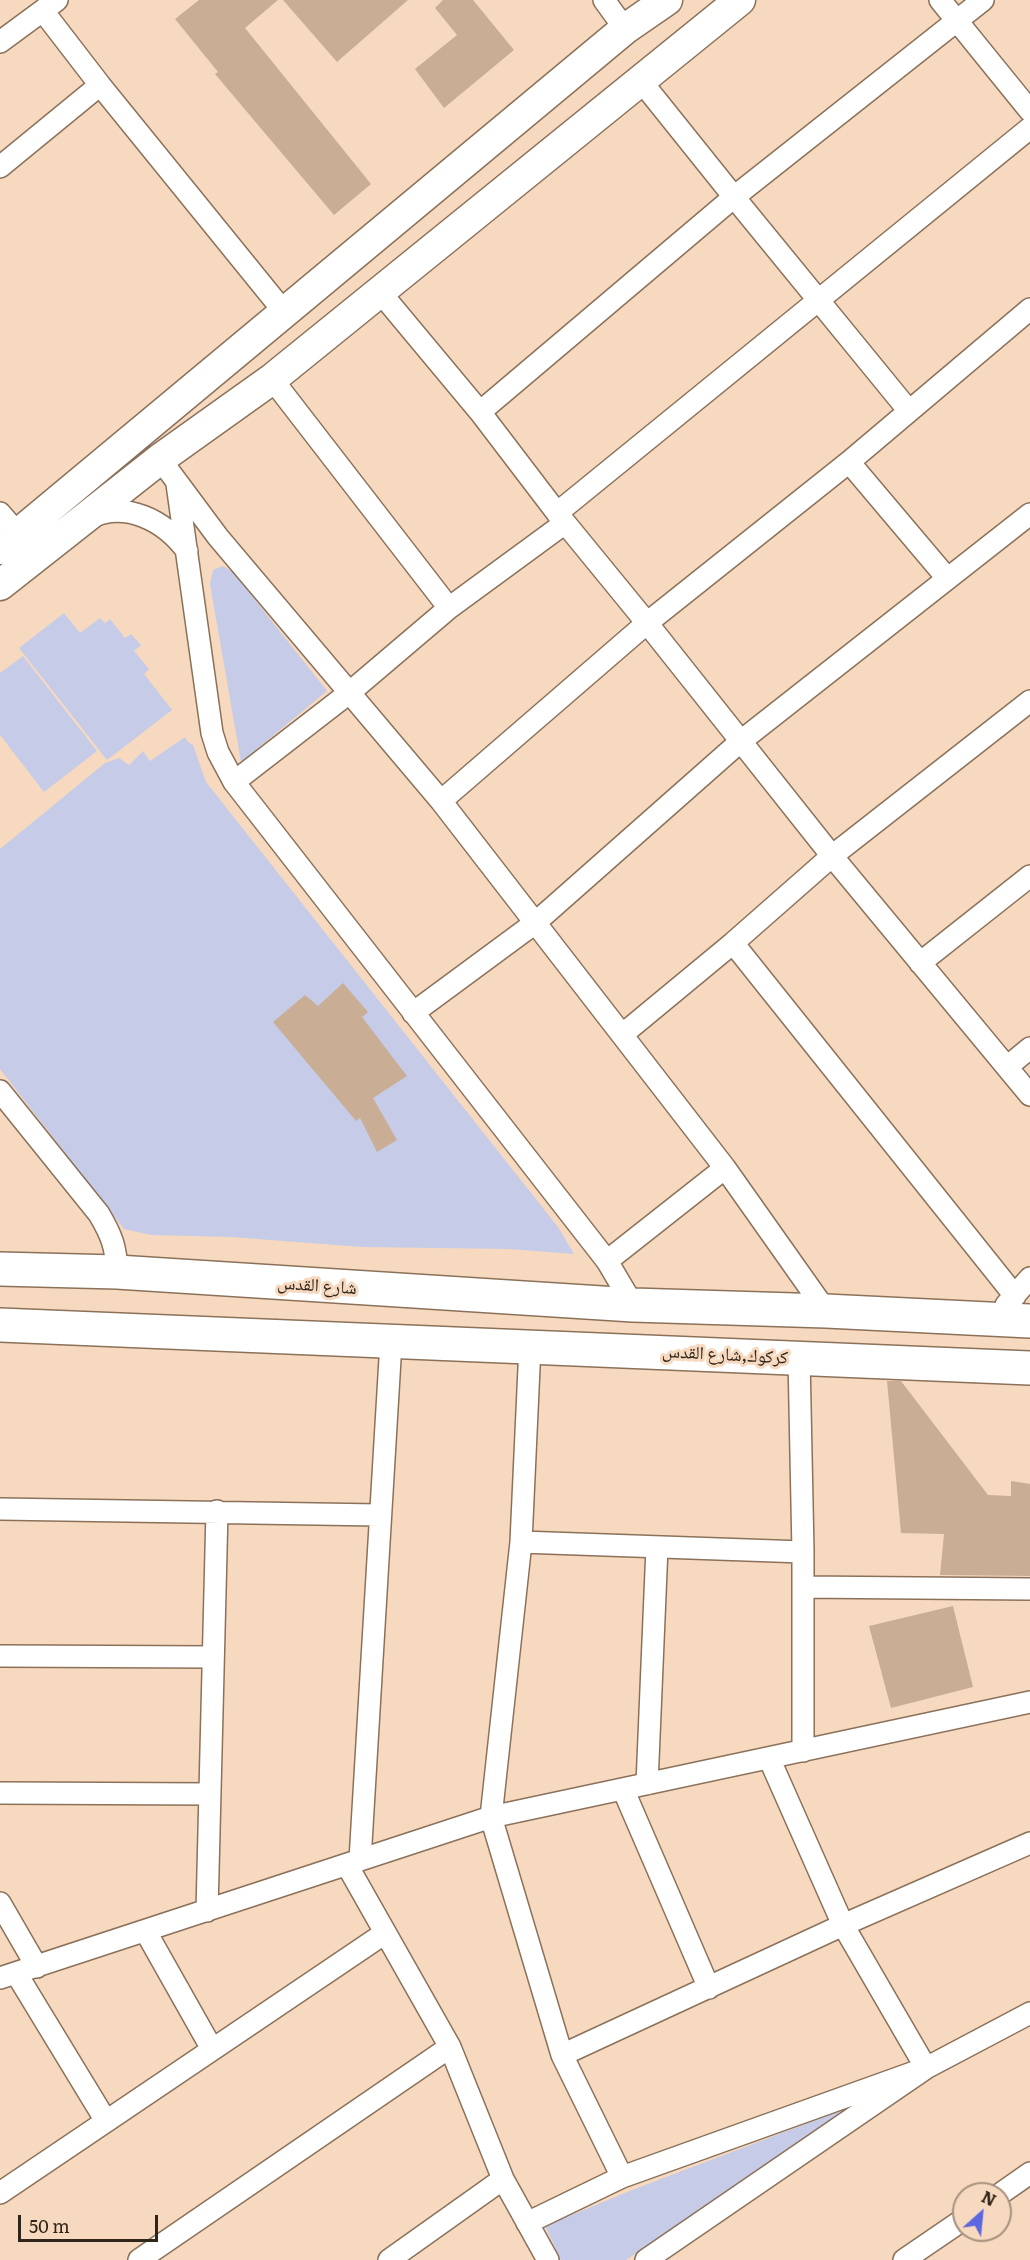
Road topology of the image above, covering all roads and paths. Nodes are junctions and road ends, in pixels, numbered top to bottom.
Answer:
1 (604, 0) edge
2 (667, 0) edge
3 (740, 0) edge
4 (940, 0) edge
5 (983, 0) edge
6 (51, 3) edge
7 (956, 22) junction
8 (625, 29) junction
9 (0, 42) edge
10 (641, 81) junction
11 (100, 86) junction
12 (1030, 111) edge
13 (1030, 128) edge
14 (0, 167) edge
15 (734, 197) junction
16 (380, 292) junction
17 (818, 299) junction
18 (1030, 309) edge
19 (285, 313) junction
20 (272, 379) junction
21 (909, 411) junction
22 (480, 412) junction
23 (849, 462) junction
24 (168, 470) junction
25 (1030, 514) edge
26 (561, 518) junction
27 (78, 524) junction
28 (6, 532) edge
29 (218, 537) junction
30 (187, 548) junction
31 (947, 578) junction
32 (0, 585) edge
33 (449, 608) junction
34 (647, 623) junction
35 (349, 693) junction
36 (1030, 701) edge
37 (741, 741) junction
38 (234, 782) junction
39 (441, 801) junction
40 (832, 856) junction
41 (1030, 876) edge
42 (535, 923) junction
43 (732, 944) junction
44 (920, 963) junction
45 (413, 1013) junction
46 (623, 1034) junction
47 (1030, 1048) edge
48 (1007, 1067) junction
49 (0, 1091) edge
50 (1030, 1095) edge
51 (725, 1168) junction
52 (608, 1261) junction
53 (0, 1269) edge
54 (117, 1272) junction
55 (1030, 1278) edge
56 (633, 1305) junction
57 (1022, 1308) edge
58 (826, 1311) junction
59 (0, 1325) edge
60 (406, 1342) junction
61 (530, 1346) junction
62 (799, 1358) junction
63 (1030, 1368) edge
64 (0, 1509) edge
65 (217, 1511) junction
66 (379, 1515) junction
67 (521, 1542) junction
68 (657, 1547) junction
69 (803, 1552) junction
70 (803, 1587) junction
71 (1030, 1589) edge
72 (0, 1656) edge
73 (213, 1657) junction
74 (1028, 1709) edge
75 (803, 1751) junction
76 (769, 1758) junction
77 (647, 1784) junction
78 (623, 1789) junction
79 (0, 1793) edge
80 (210, 1794) junction
81 (491, 1817) junction
82 (1030, 1843) edge
83 (354, 1863) junction
84 (0, 1903) edge
85 (207, 1911) junction
86 (843, 1925) junction
87 (146, 1932) junction
88 (385, 1933) junction
89 (37, 1967) junction
90 (8, 1976) edge
91 (709, 1988) junction
92 (1030, 2013) edge
93 (450, 2047) junction
94 (212, 2049) junction
95 (562, 2055) junction
96 (926, 2068) junction
97 (106, 2121) junction
98 (1030, 2173) edge
99 (622, 2177) junction
100 (502, 2179) junction
101 (1012, 2186) edge
102 (0, 2193) edge
103 (528, 2223) junction
104 (952, 2227) edge
105 (659, 2257) edge
106 (139, 2260) edge
107 (389, 2260) edge
108 (548, 2260) edge
109 (904, 2260) edge

1 - 8 street
2 - 8 street
3 - 10 street
4 - 7 street
5 - 7 street
6 - 9 street
6 - 11 street
7 - 12 street
7 - 15 street
8 - 19 street
10 - 15 street
10 - 16 street
11 - 14 street
11 - 19 street
13 - 17 street
15 - 17 street
15 - 22 street
16 - 20 street
16 - 22 street
17 - 21 street
17 - 26 street
18 - 21 street
19 - 28 street
20 - 24 street
20 - 33 street
21 - 23 street
22 - 26 street
23 - 31 street
23 - 34 street
24 - 27 street
24 - 29 street
24 - 30 street
25 - 31 street
26 - 33 street
26 - 34 street
27 - 30 street
27 - 32 street
29 - 30 street
29 - 35 street
30 - 38 street
31 - 37 street
33 - 35 street
34 - 37 street
34 - 39 street
35 - 38 street
35 - 39 street
36 - 40 street
37 - 40 street
37 - 42 street
38 - 45 street
39 - 42 street
40 - 43 street
40 - 44 street
41 - 44 street
42 - 45 street
42 - 46 street
43 - 46 street
43 - 57 street
44 - 48 street
45 - 52 street
46 - 51 street
47 - 48 street
48 - 50 street
49 - 54 street
51 - 52 street
51 - 58 street
52 - 56 street
53 - 54 main road, شارع القدس
54 - 56 main road, شارع القدس
55 - 57 street
56 - 58 main road
57 - 58 main road
59 - 60 main road
60 - 61 main road, كركوك,شارع القدس
60 - 66 street
61 - 62 main road, كركوك,شارع القدس
61 - 67 street
62 - 63 main road, كركوك,شارع القدس
62 - 69 street
64 - 65 street
65 - 66 street
65 - 73 street
66 - 83 street
67 - 68 street
67 - 81 street
68 - 69 street
68 - 77 street
69 - 70 street
70 - 71 street
70 - 75 street
72 - 73 street
73 - 80 street
74 - 75 street
75 - 76 street
76 - 77 street
76 - 86 street
77 - 78 street
78 - 81 street
78 - 91 street
79 - 80 street
80 - 85 street
81 - 83 street
81 - 95 street
82 - 86 street
83 - 85 street
83 - 88 street
84 - 89 street
85 - 87 street
86 - 91 street
86 - 96 street
87 - 89 street
87 - 94 street
88 - 93 street
88 - 94 street
89 - 90 street
90 - 97 street
91 - 95 street
92 - 96 street
93 - 100 street
93 - 106 street
94 - 97 street
95 - 99 street
96 - 99 street
96 - 105 street
97 - 102 street
98 - 101 street
99 - 103 street
100 - 103 street
100 - 107 street
103 - 108 street
104 - 109 street

